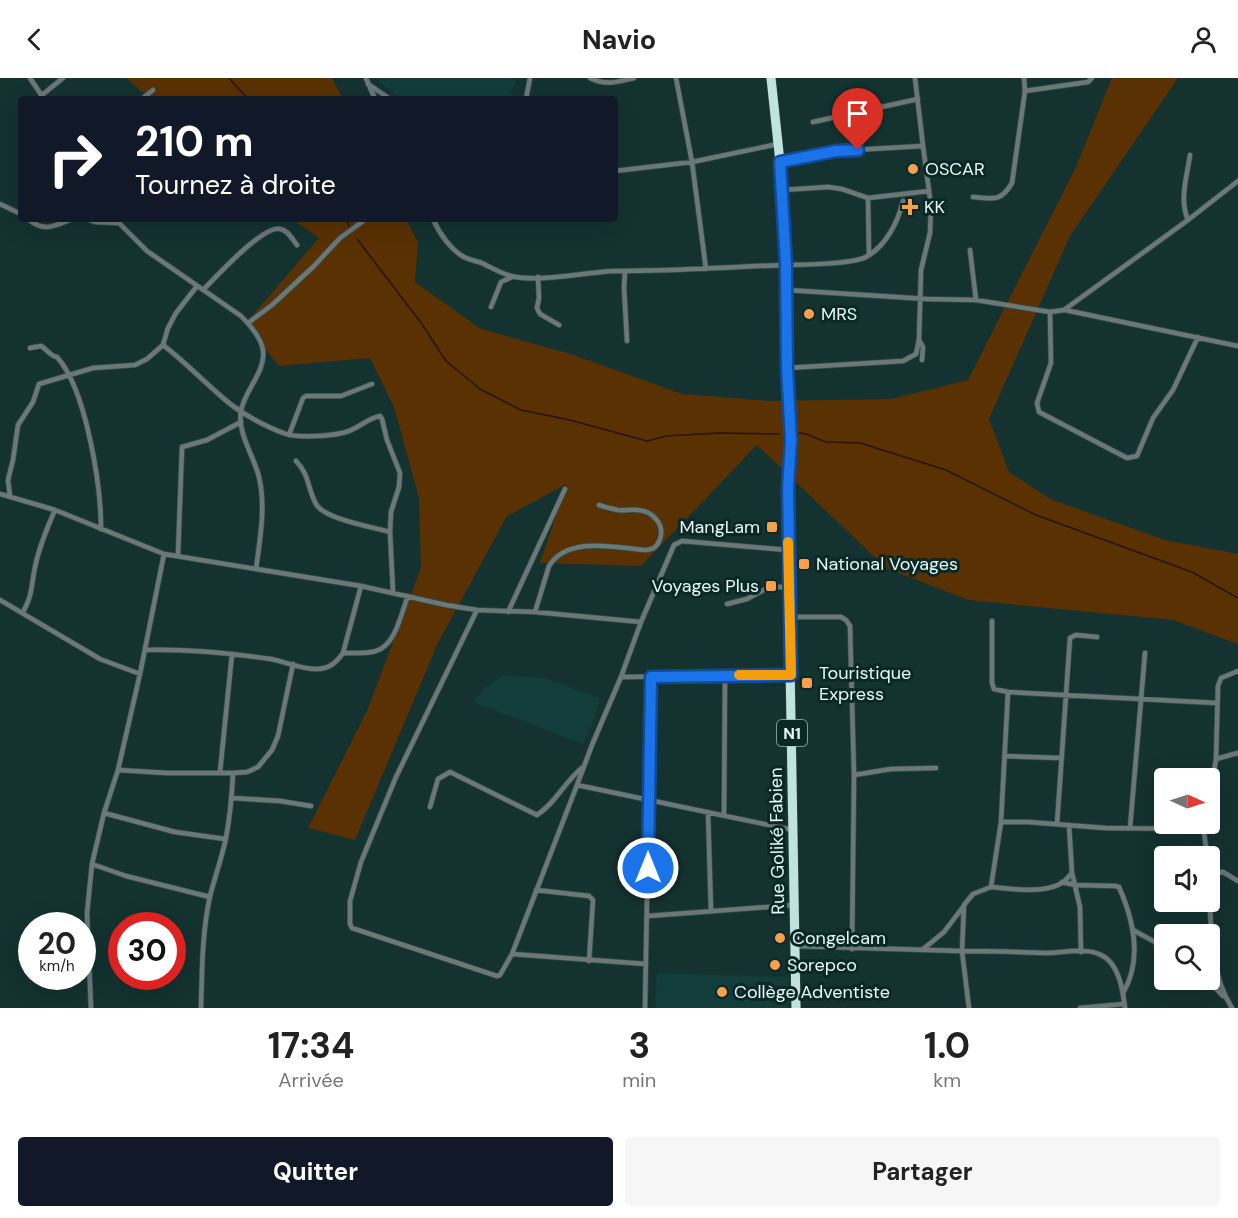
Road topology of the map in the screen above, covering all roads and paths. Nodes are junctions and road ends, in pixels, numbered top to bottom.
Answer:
1 (30, 78) edge
2 (63, 78) edge
3 (366, 78) edge
4 (530, 78) edge
5 (590, 78) edge
6 (634, 78) edge
7 (676, 78) edge
8 (771, 78) edge
9 (915, 78) edge
10 (1024, 78) edge
11 (1092, 78) edge
12 (368, 84) junction
13 (153, 90) dead end
14 (1025, 91) junction
15 (42, 96) edge
16 (44, 96) edge
17 (146, 96) edge
18 (374, 96) edge
19 (385, 96) edge
20 (527, 96) edge
21 (918, 99) junction
22 (813, 122) dead end
23 (778, 144) junction
24 (923, 146) junction
25 (1190, 154) dead end
26 (692, 162) junction
27 (780, 162) junction
28 (618, 171) edge
29 (1238, 181) edge
30 (782, 190) junction
31 (929, 191) junction
32 (973, 197) dead end
33 (868, 198) junction
34 (903, 201) dead end
35 (0, 204) edge
36 (18, 213) edge
37 (1188, 220) junction
38 (32, 222) edge
39 (63, 222) edge
40 (117, 222) edge
41 (362, 222) edge
42 (434, 222) edge
43 (297, 245) dead end
44 (970, 250) dead end
45 (869, 255) junction
46 (786, 265) junction
47 (706, 269) junction
48 (625, 272) junction
49 (512, 277) junction
50 (538, 277) junction
51 (197, 286) junction
52 (202, 290) junction
53 (786, 290) junction
54 (920, 298) junction
55 (976, 300) junction
56 (491, 308) dead end
57 (1064, 310) junction
58 (1050, 312) junction
59 (248, 323) junction
60 (559, 325) dead end
61 (1198, 337) junction
62 (919, 340) junction
63 (627, 341) dead end
64 (163, 345) junction
65 (1238, 346) edge
66 (30, 348) dead end
67 (922, 360) dead end
68 (787, 368) junction
69 (69, 373) junction
70 (372, 384) dead end
71 (240, 411) junction
72 (241, 422) junction
73 (289, 435) junction
74 (296, 461) dead end
75 (566, 489) dead end
76 (0, 494) edge
77 (10, 496) junction
78 (599, 505) dead end
79 (56, 510) junction
80 (101, 529) junction
81 (390, 532) junction
82 (788, 550) junction
83 (164, 554) junction
84 (178, 555) junction
85 (256, 569) junction
86 (361, 586) junction
87 (789, 588) junction
88 (393, 592) junction
89 (408, 596) junction
90 (0, 600) edge
91 (727, 604) dead end
92 (477, 610) junction
93 (23, 612) junction
94 (508, 612) junction
95 (535, 612) junction
96 (790, 617) junction
97 (992, 621) dead end
98 (641, 622) junction
99 (1097, 637) dead end
100 (145, 650) junction
101 (343, 653) junction
102 (1145, 653) dead end
103 (232, 654) junction
104 (293, 664) junction
105 (1238, 671) edge
106 (140, 674) junction
107 (791, 675) junction
108 (725, 676) junction
109 (621, 677) junction
110 (651, 677) junction
111 (1008, 692) junction
112 (1065, 694) junction
113 (1141, 699) junction
114 (1216, 703) junction
115 (1238, 753) edge
116 (1005, 756) junction
117 (1061, 758) junction
118 (1216, 759) junction
119 (583, 767) junction
120 (936, 768) dead end
121 (1215, 768) edge
122 (118, 770) junction
123 (220, 772) junction
124 (233, 772) junction
125 (854, 775) junction
126 (577, 785) junction
127 (232, 798) junction
128 (648, 800) junction
129 (311, 806) dead end
130 (430, 807) dead end
131 (708, 812) junction
132 (104, 813) junction
133 (724, 815) junction
134 (1001, 822) junction
135 (1057, 824) junction
136 (1069, 825) junction
137 (1154, 827) edge
138 (1130, 828) junction
139 (793, 830) junction
140 (225, 839) junction
141 (92, 864) junction
142 (1072, 873) junction
143 (1220, 873) edge
144 (1238, 881) edge
145 (1062, 882) junction
146 (1075, 885) junction
147 (991, 886) junction
148 (536, 890) junction
149 (210, 897) junction
150 (794, 905) junction
151 (964, 905) junction
152 (711, 911) junction
153 (1211, 912) edge
154 (648, 916) junction
155 (1133, 930) junction
156 (1154, 942) edge
157 (795, 946) junction
158 (852, 949) junction
159 (922, 950) junction
160 (962, 951) junction
161 (1082, 952) junction
162 (512, 954) junction
163 (590, 961) junction
164 (646, 964) junction
165 (1217, 990) edge
166 (1123, 993) junction
167 (1225, 998) junction
168 (1125, 1006) edge
169 (92, 1008) edge
170 (201, 1008) edge
171 (645, 1008) edge
172 (795, 1008) edge
173 (969, 1008) edge
174 (1080, 1008) edge
175 (1232, 1008) edge

1 - 15 street
2 - 16 street
3 - 12 street
4 - 20 street
5 - 6 street
7 - 26 street
8 - 23 highway, N1
9 - 21 street
10 - 14 street
11 - 14 street
12 - 18 street
12 - 19 street
13 - 17 street
14 - 32 street
21 - 22 street
21 - 24 street
23 - 26 street
23 - 27 highway, N1
24 - 27 street
24 - 31 street
25 - 37 street
26 - 28 street
26 - 47 street
27 - 30 highway, N1
29 - 37 street
30 - 33 street
30 - 46 highway, N1
31 - 33 street
31 - 54 street
33 - 45 street
34 - 45 street
35 - 36 street
37 - 57 street
38 - 39 street
40 - 51 street
41 - 59 street
42 - 49 street
43 - 52 street
44 - 55 street
45 - 46 street
46 - 47 street
46 - 53 highway, N1
47 - 48 street
48 - 50 street
48 - 63 street
49 - 50 street
49 - 56 street
50 - 60 street
51 - 52 street
51 - 64 street
52 - 59 street
53 - 54 street
53 - 68 highway, N1
54 - 55 street
54 - 62 street
55 - 58 street
57 - 58 street
57 - 61 street
58 - 61 street
59 - 71 street
61 - 65 street
62 - 67 street
62 - 68 street
64 - 69 street
64 - 71 street
66 - 69 street
68 - 82 highway, Rue Goliké Fabien / N1
69 - 77 street
69 - 80 street
70 - 73 street
71 - 72 street
71 - 73 street
72 - 84 street
72 - 85 street
73 - 81 street
74 - 81 street
75 - 94 street
76 - 77 street
77 - 79 street
78 - 95 street
79 - 80 street
79 - 93 street
80 - 83 street
81 - 88 street
82 - 87 highway, Rue Goliké Fabien / N1
82 - 98 street
83 - 84 street
83 - 100 street
84 - 85 street
85 - 86 street
86 - 88 street
86 - 101 street
87 - 91 street
87 - 96 highway, Rue Goliké Fabien / N1
88 - 89 street
89 - 92 street
89 - 101 street
90 - 93 street
92 - 94 street
92 - 162 street
93 - 106 street
94 - 95 street
95 - 98 street
96 - 107 highway, Rue Goliké Fabien / N1
96 - 125 street
97 - 111 street
98 - 109 street
99 - 112 street
100 - 103 street
100 - 106 street
101 - 104 street
102 - 113 street
103 - 104 street
103 - 123 street
104 - 124 street
105 - 114 street
106 - 122 street
107 - 108 street
107 - 139 highway, Rue Goliké Fabien / N1
108 - 110 street
108 - 133 street
109 - 110 street
109 - 119 street
110 - 128 street
111 - 112 street
111 - 116 street
112 - 113 street
112 - 117 street
113 - 114 street
113 - 138 street
114 - 118 street
115 - 118 street
116 - 117 street
116 - 134 street
117 - 135 street
118 - 121 street
119 - 126 street
119 - 130 street
120 - 125 street
122 - 123 street
122 - 132 street
123 - 124 street
124 - 127 street
125 - 158 street
126 - 128 street
126 - 148 street
127 - 129 street
127 - 140 street
128 - 131 street
128 - 154 street
131 - 133 street
131 - 152 street
132 - 140 street
132 - 141 street
133 - 139 street
134 - 135 street
134 - 147 street
135 - 136 street
136 - 138 street
136 - 142 street
137 - 138 street
139 - 150 highway, Rue Goliké Fabien / N1
140 - 149 street
141 - 149 street
141 - 169 street
142 - 145 street
142 - 146 street
143 - 144 street
145 - 146 street
145 - 147 street
146 - 155 street
146 - 161 street
147 - 151 street
148 - 162 street
148 - 163 street
149 - 170 street
150 - 152 street
150 - 157 highway, Rue Goliké Fabien / N1
151 - 159 street
151 - 160 street
152 - 154 street
153 - 167 street
154 - 164 street
155 - 156 street
155 - 166 street
157 - 158 street
157 - 172 highway, Rue Goliké Fabien / N1
158 - 159 street
159 - 160 street
160 - 161 street
160 - 173 street
161 - 166 street
162 - 163 street
163 - 164 street
164 - 171 street
165 - 167 street
166 - 168 street
167 - 175 street
168 - 174 street

